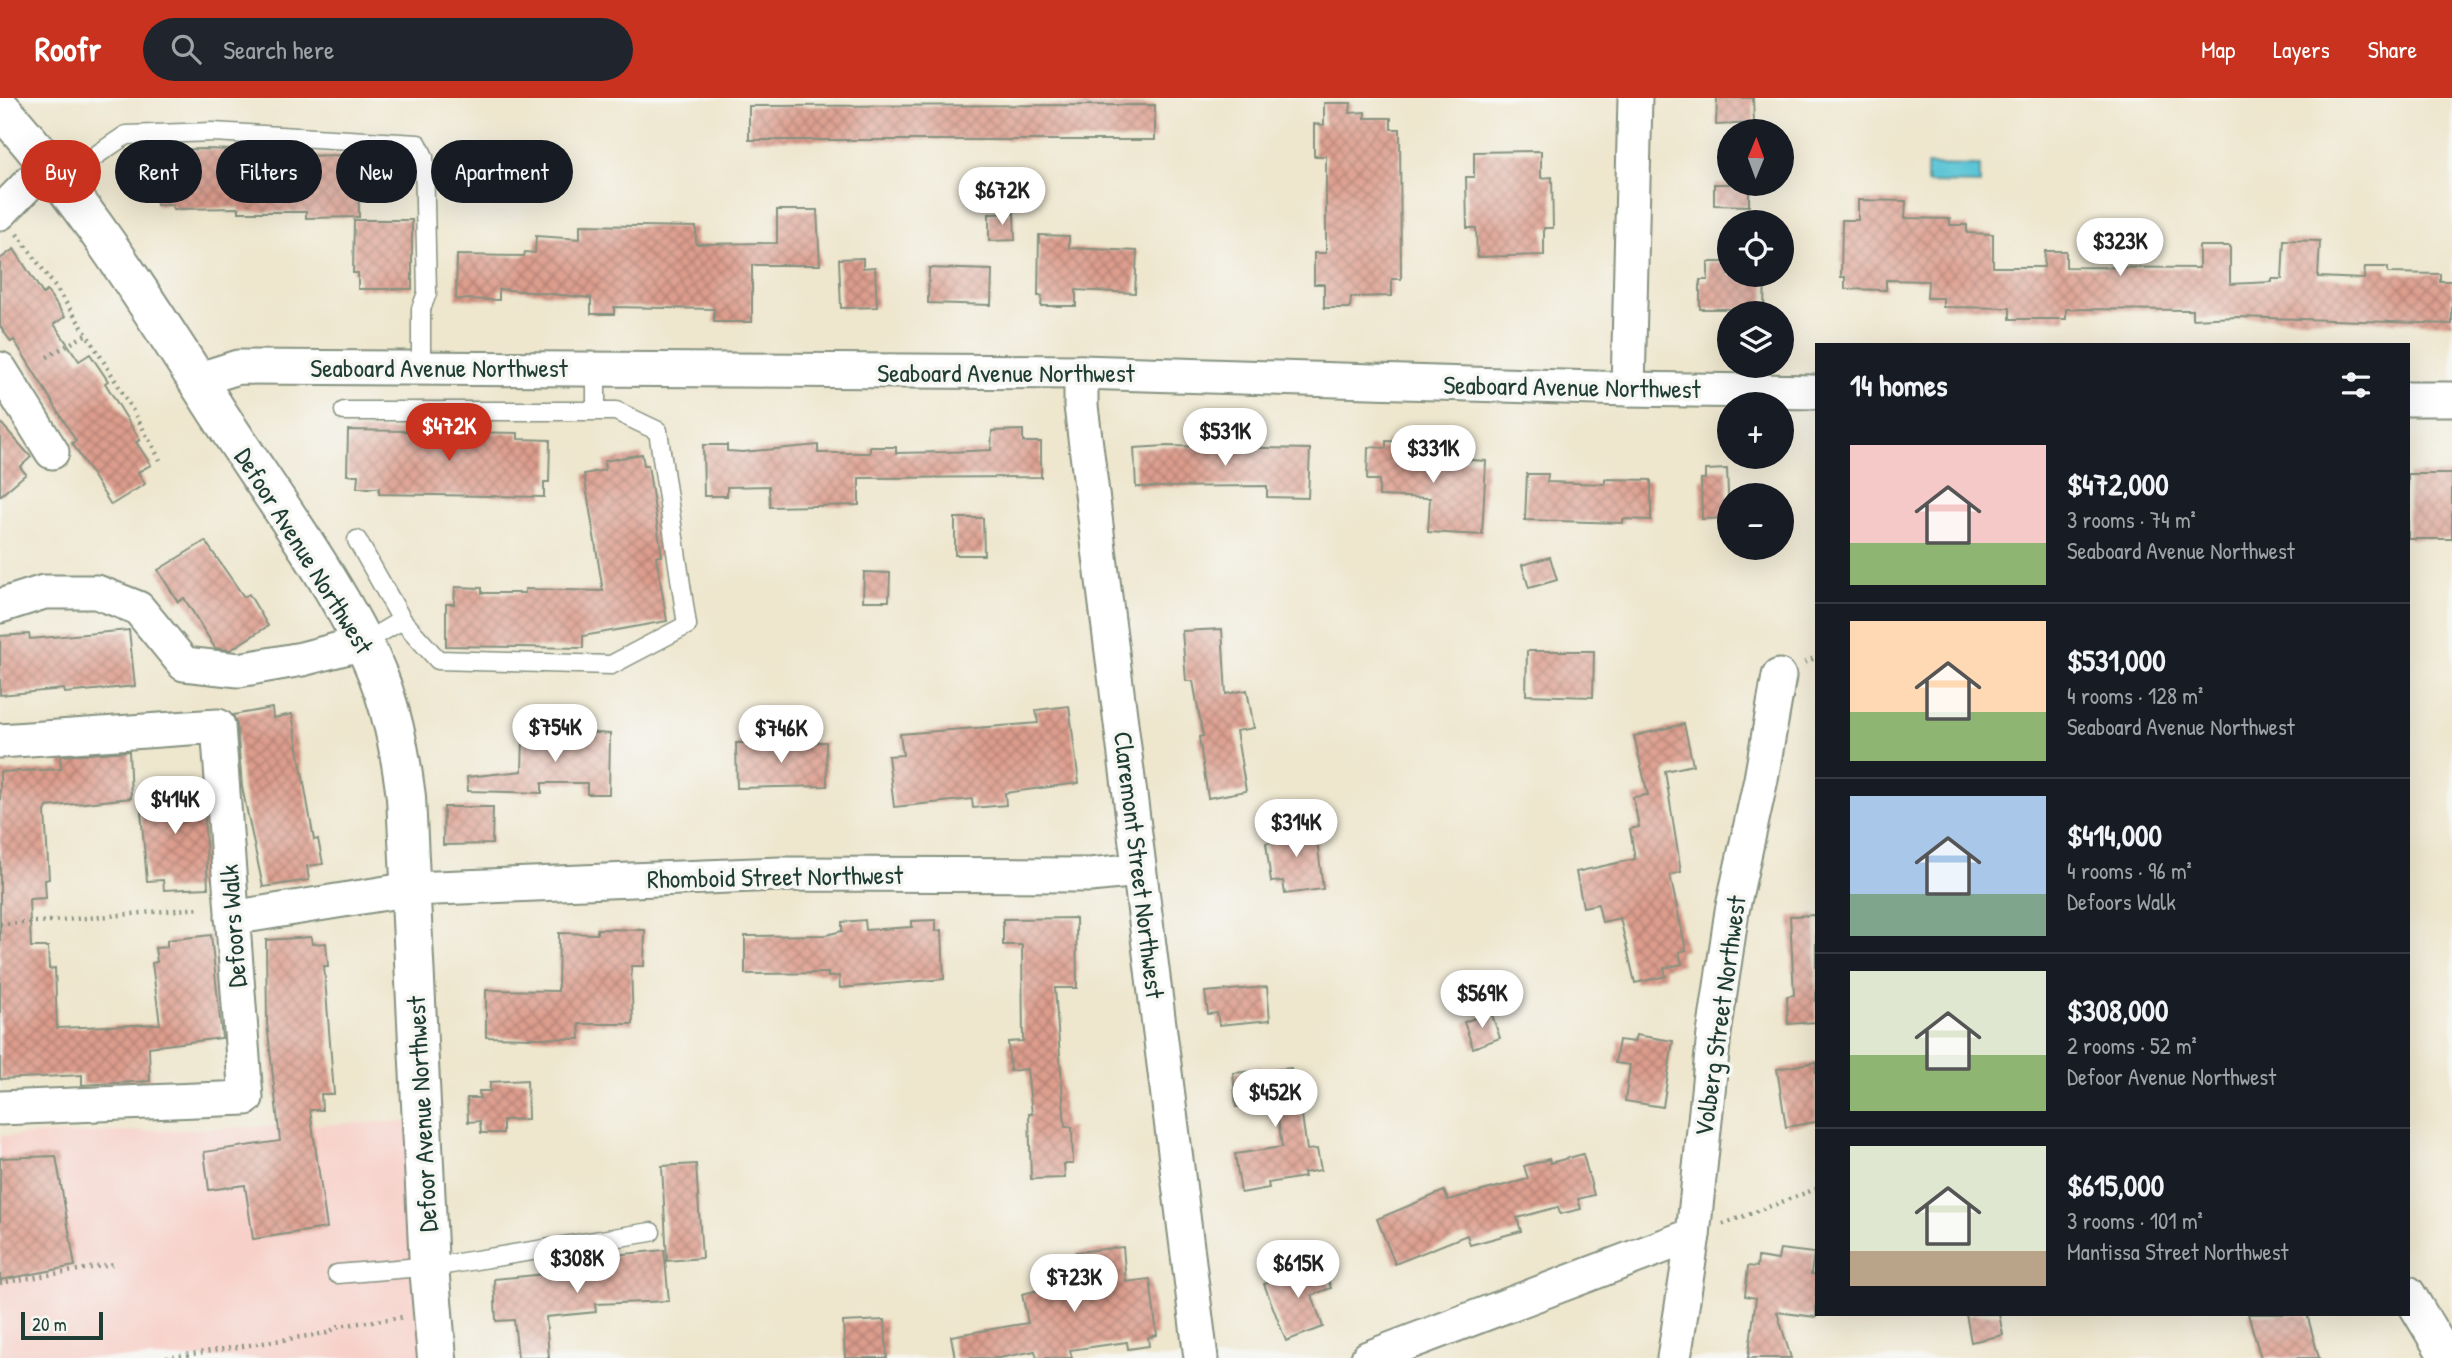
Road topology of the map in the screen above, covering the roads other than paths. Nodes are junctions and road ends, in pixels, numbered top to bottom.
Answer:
1 (1635, 98) edge
2 (0, 108) edge
3 (28, 140) edge
4 (101, 148) edge
5 (22, 203) edge
6 (79, 203) edge
7 (5, 219) edge
8 (421, 368) junction
9 (596, 369) junction
10 (1081, 372) junction
11 (197, 380) junction
12 (5, 388) edge
13 (1628, 389) junction
14 (1815, 392) edge
15 (2410, 399) edge
16 (2452, 399) edge
17 (344, 411) dead end
18 (596, 411) junction
19 (52, 452) dead end
20 (357, 540) dead end
21 (0, 606) edge
22 (402, 620) junction
23 (363, 643) junction
24 (1779, 676) dead end
25 (0, 741) edge
26 (1139, 870) junction
27 (411, 889) junction
28 (231, 912) junction
29 (0, 1108) edge
30 (651, 1232) dead end
31 (1693, 1235) junction
32 (429, 1267) junction
33 (337, 1274) dead end
34 (2410, 1296) edge
35 (437, 1358) edge
36 (1201, 1358) edge
37 (1368, 1358) edge
38 (1674, 1358) edge
39 (2447, 1358) edge

1 - 13 street
2 - 3 street, Defoor Avenue Northwest
4 - 8 lane
5 - 7 street
6 - 11 street, Defoor Avenue Northwest
8 - 9 street, Seaboard Avenue Northwest
8 - 11 street, Seaboard Avenue Northwest
9 - 10 street, Seaboard Avenue Northwest
9 - 18 lane
10 - 13 street, Seaboard Avenue Northwest
10 - 26 street, Claremont Street Northwest
11 - 23 street, Defoor Avenue Northwest
12 - 19 street
13 - 14 street, Seaboard Avenue Northwest
15 - 16 street
17 - 18 lane
18 - 22 lane
20 - 22 lane
21 - 23 street
22 - 23 lane
23 - 27 street, Defoor Avenue Northwest
24 - 31 street, Volberg Street Northwest
25 - 28 street, Defoors Walk
26 - 27 street, Rhomboid Street Northwest
26 - 36 street, Claremont Street Northwest
27 - 28 street, Rhomboid Street Northwest
27 - 32 street, Defoor Avenue Northwest
28 - 29 street, Defoors Walk
30 - 32 lane
31 - 37 street
31 - 38 street, Volberg Street Northwest
32 - 33 lane
32 - 35 street, Defoor Avenue Northwest
34 - 39 street

